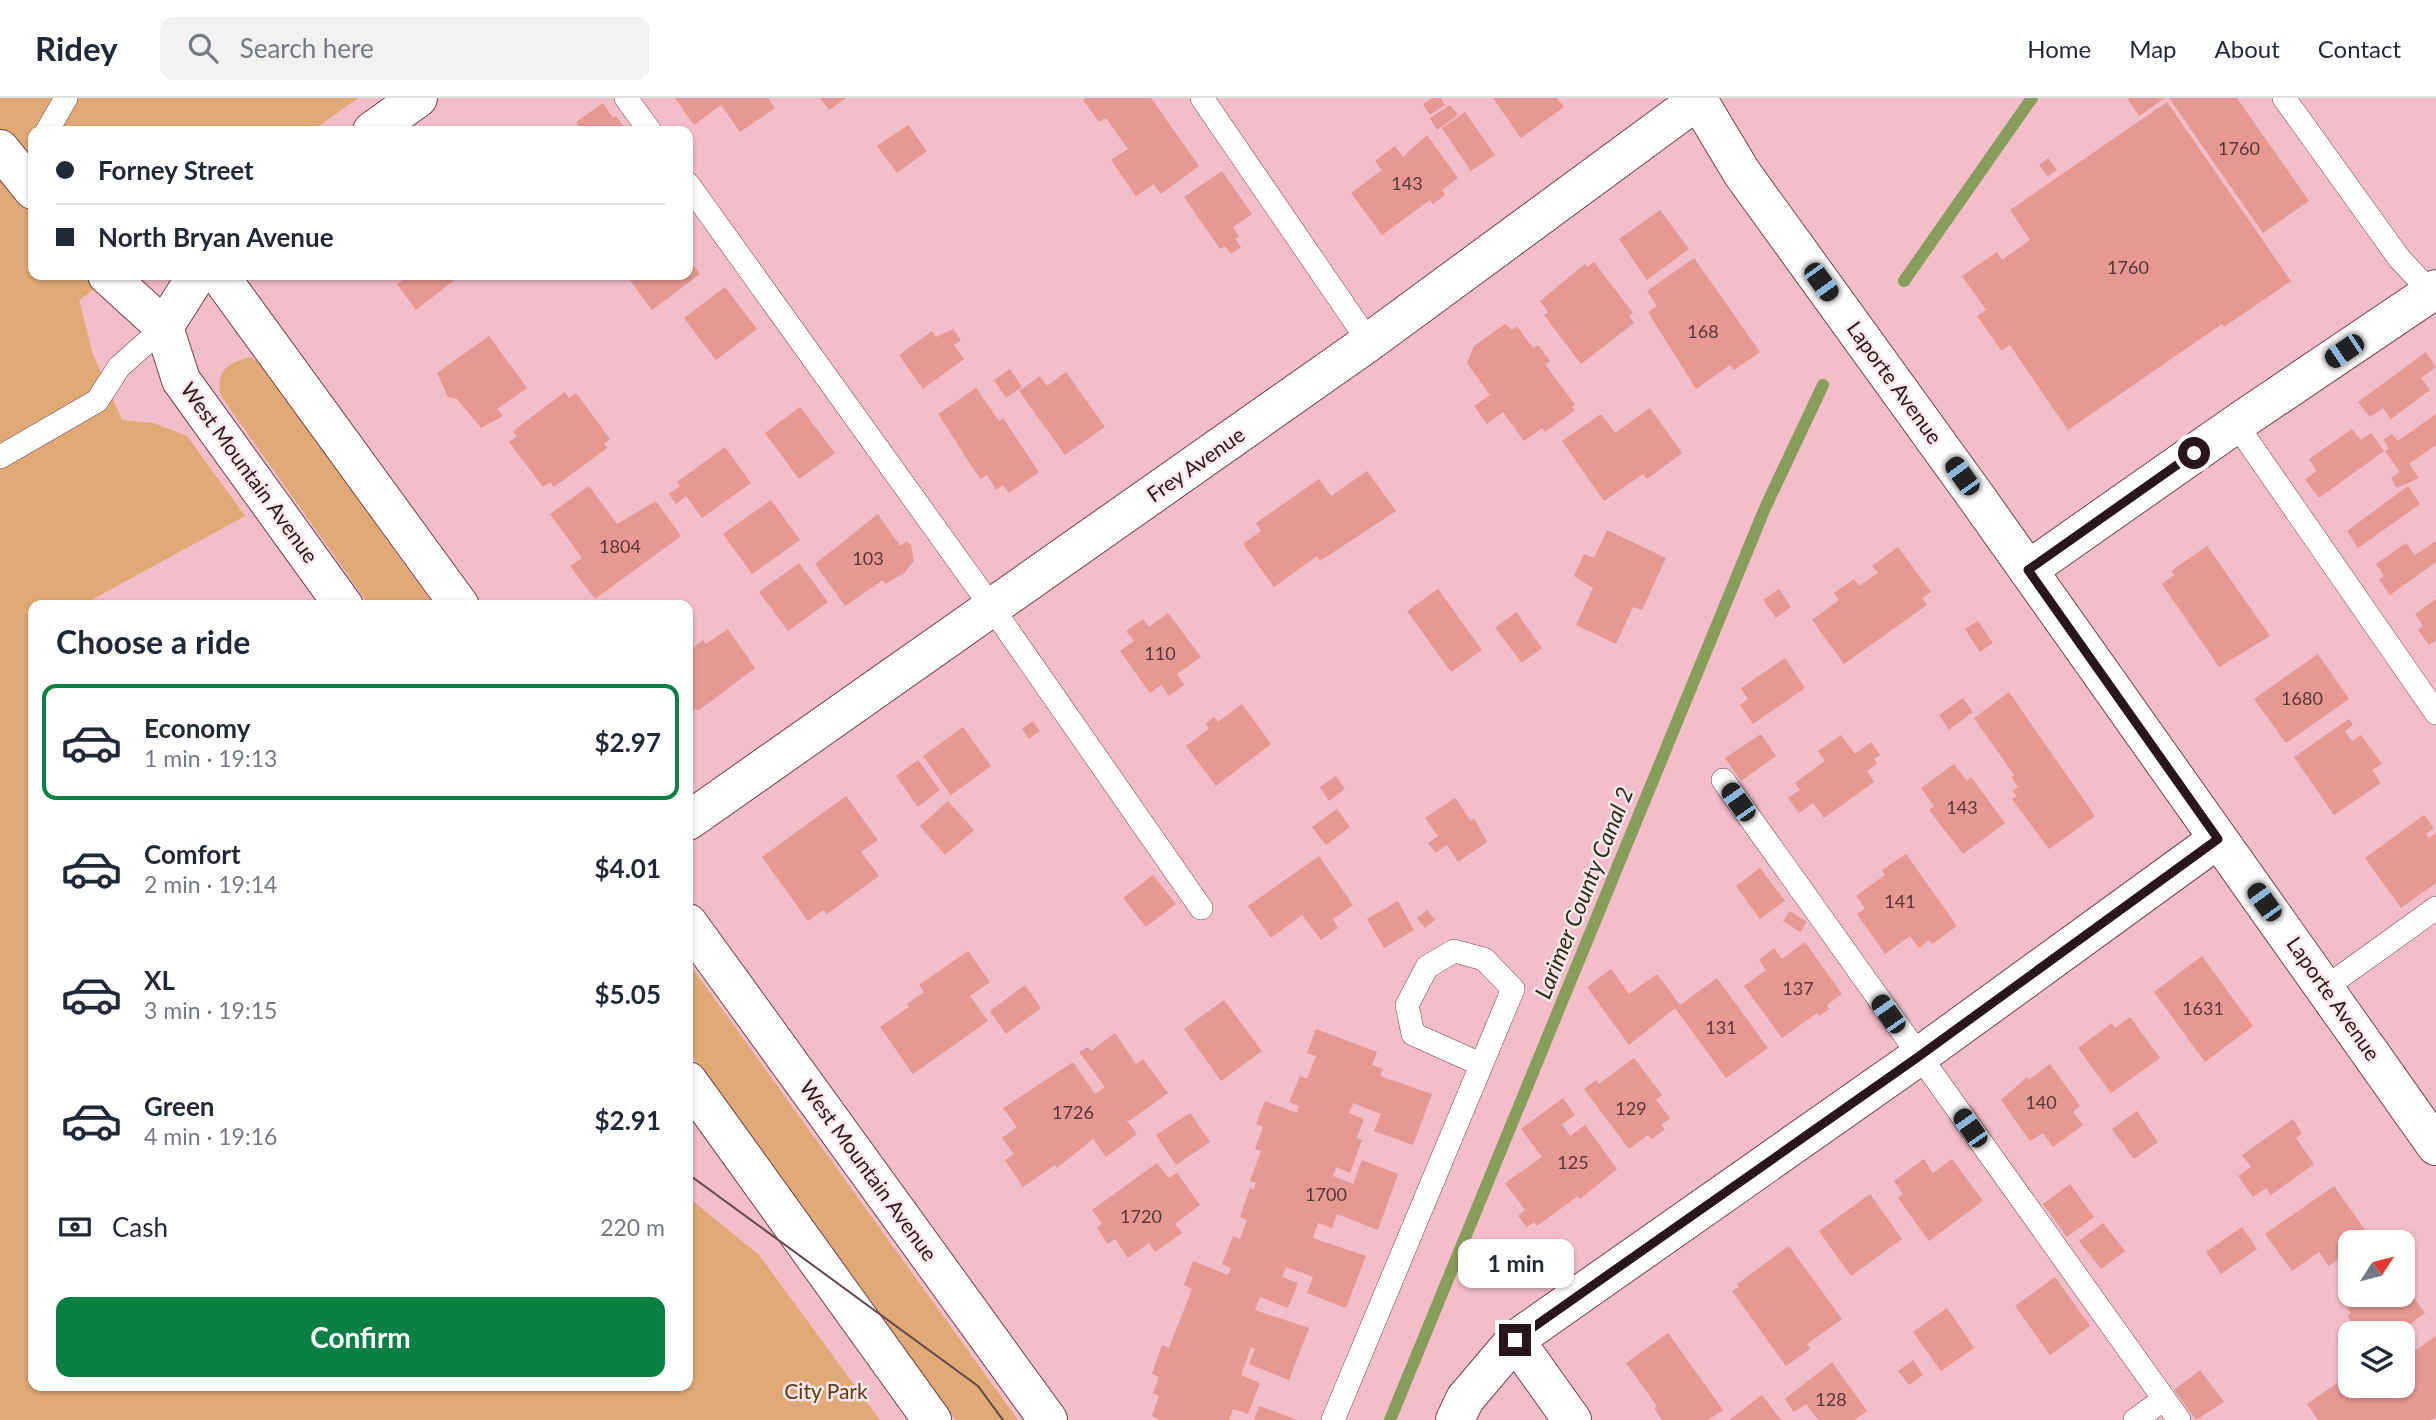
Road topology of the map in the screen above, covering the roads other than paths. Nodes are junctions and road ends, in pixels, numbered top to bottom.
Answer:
1 (66, 98) edge
2 (418, 98) edge
3 (626, 98) edge
4 (1202, 98) edge
5 (2284, 98) edge
6 (1697, 99) edge
7 (50, 126) edge
8 (379, 126) edge
9 (646, 126) edge
10 (693, 191) edge
11 (112, 280) edge
12 (194, 280) edge
13 (223, 280) edge
14 (2434, 293) edge
15 (164, 327) junction
16 (1369, 342) junction
17 (2236, 424) junction
18 (0, 457) edge
19 (2028, 570) junction
20 (340, 600) edge
21 (456, 600) edge
22 (993, 609) junction
23 (2436, 713) edge
24 (1723, 780) dead end
25 (693, 818) edge
26 (2218, 839) junction
27 (1201, 908) dead end
28 (2436, 908) edge
29 (693, 930) edge
30 (2325, 988) junction
31 (1918, 1057) junction
32 (1480, 1064) junction
33 (693, 1088) edge
34 (2436, 1146) edge
35 (1515, 1340) junction
36 (2164, 1399) junction
37 (932, 1420) edge
38 (1048, 1420) edge
39 (1333, 1420) edge
40 (1455, 1420) edge
41 (1572, 1420) edge
42 (2135, 1420) edge
43 (2179, 1420) edge

1 - 7 lane
2 - 8 street
3 - 9 lane
4 - 16 lane
5 - 14 lane
6 - 16 street, Frey Avenue
6 - 19 street, Laporte Avenue
10 - 22 lane
11 - 15 street, West Mountain Avenue
12 - 15 street
13 - 21 street
14 - 17 street
15 - 18 lane
15 - 20 street, West Mountain Avenue
16 - 22 street, Frey Avenue
17 - 19 street
17 - 23 lane
19 - 26 street, Laporte Avenue
22 - 25 street, Frey Avenue
22 - 27 lane
24 - 31 lane
26 - 30 street, Laporte Avenue
26 - 31 street
28 - 30 lane
29 - 38 street, West Mountain Avenue
30 - 34 street, Laporte Avenue
31 - 35 street
31 - 36 lane
32 - 32 lane
32 - 39 lane
33 - 37 street
35 - 40 street
35 - 41 street
36 - 42 lane
36 - 43 lane

